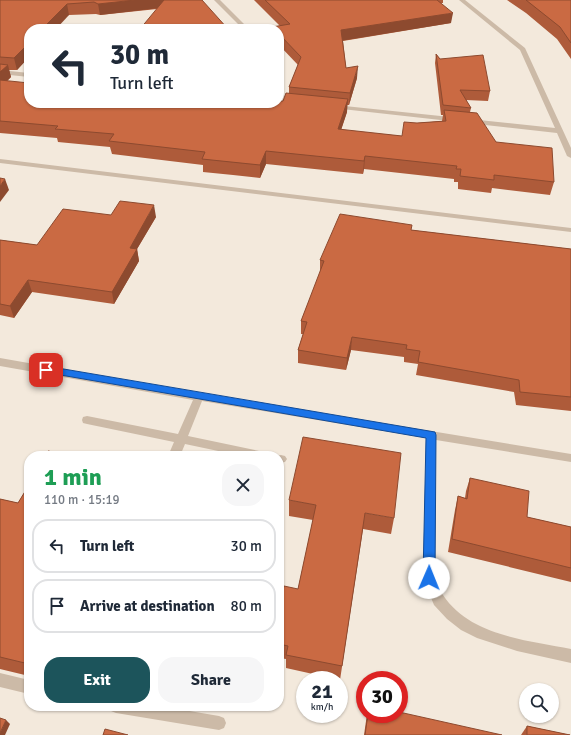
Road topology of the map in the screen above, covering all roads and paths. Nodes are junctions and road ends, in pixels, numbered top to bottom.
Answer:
1 (218, 0) edge
2 (462, 0) edge
3 (241, 24) edge
4 (0, 72) edge
5 (24, 74) edge
6 (326, 106) edge
7 (559, 131) junction
8 (571, 156) edge
9 (0, 161) edge
10 (571, 230) edge
11 (0, 362) edge
12 (199, 397) junction
13 (87, 420) dead end
14 (431, 435) junction
15 (181, 439) junction
16 (176, 451) edge
17 (240, 451) edge
18 (571, 458) edge
19 (571, 656) edge
20 (0, 680) edge
21 (24, 686) edge
22 (146, 711) edge
23 (219, 723) dead end

1 - 3 street
2 - 7 street
4 - 5 street
6 - 7 street
7 - 8 street
9 - 10 street
11 - 12 street
12 - 14 street
12 - 15 street
13 - 15 street
14 - 18 street
14 - 19 street
15 - 16 street
15 - 17 street
20 - 21 street
22 - 23 street

